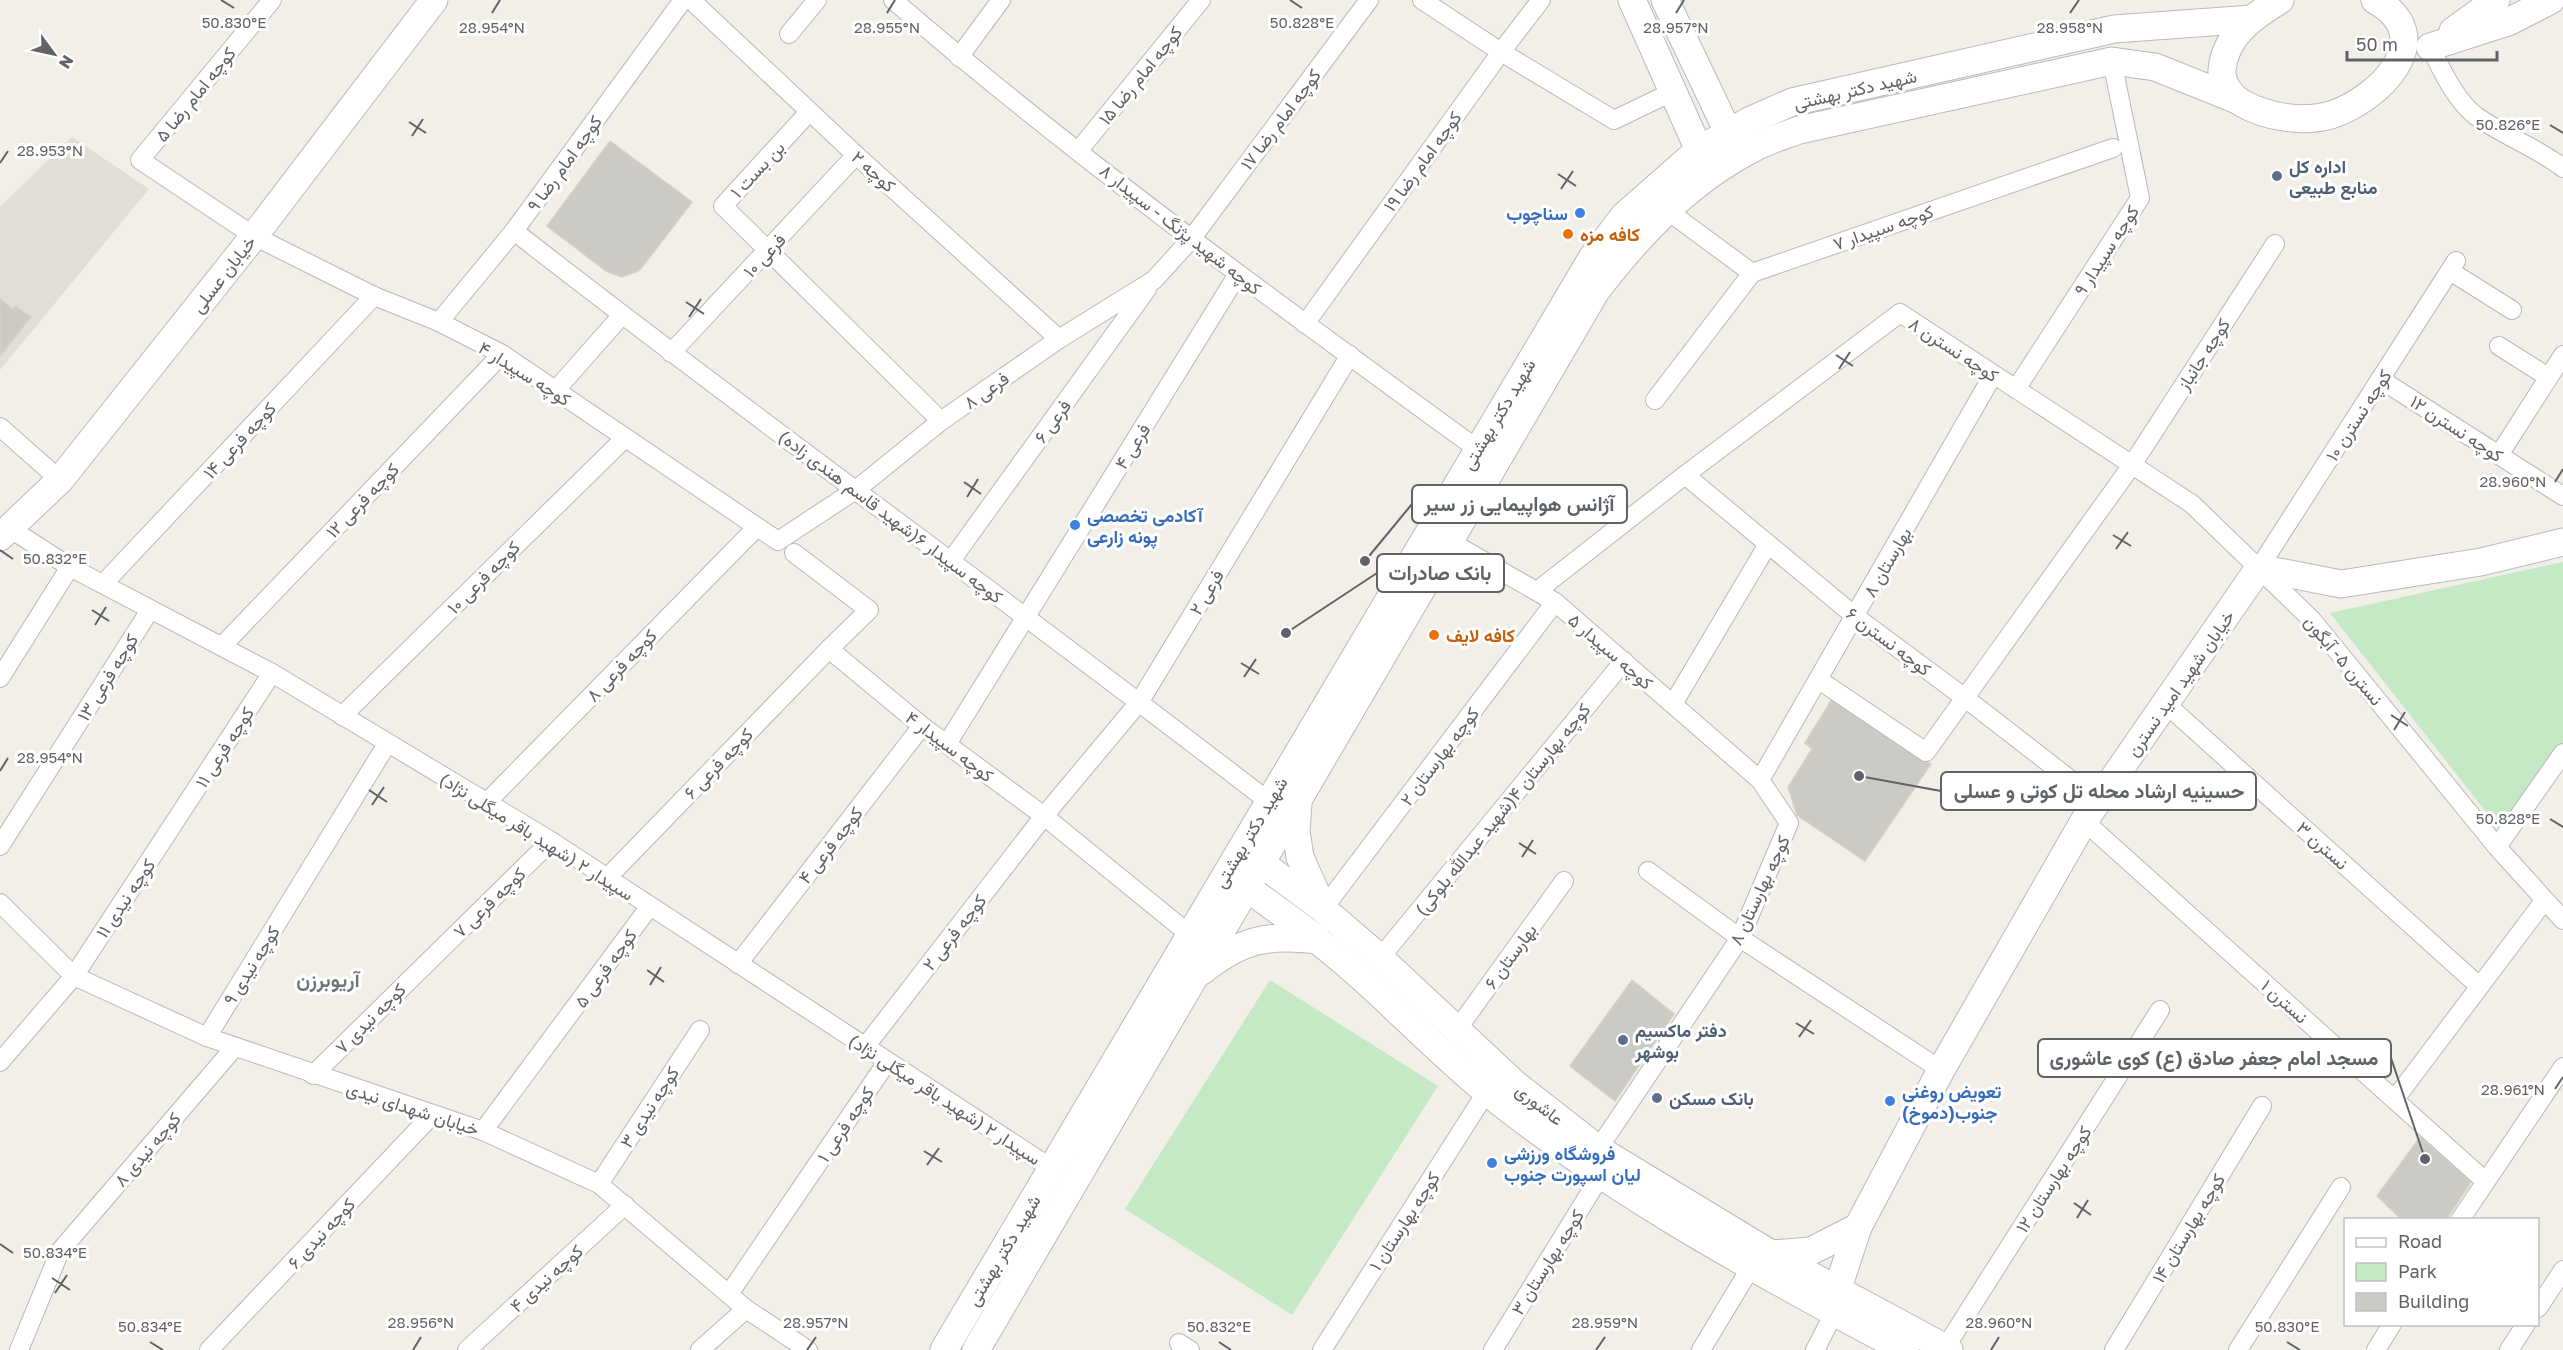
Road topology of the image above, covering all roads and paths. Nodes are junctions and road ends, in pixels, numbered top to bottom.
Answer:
1 (272, 0) edge
2 (434, 0) edge
3 (683, 0) edge
4 (691, 0) edge
5 (817, 0) edge
6 (893, 0) edge
7 (1001, 0) edge
8 (1201, 0) edge
9 (1369, 0) edge
10 (1422, 0) edge
11 (1541, 0) edge
12 (1632, 0) edge
13 (1665, 0) edge
14 (2280, 0) edge
15 (2375, 0) edge
16 (2496, 0) edge
17 (2551, 0) edge
18 (2252, 19) junction
19 (789, 34) dead end
20 (2430, 47) junction
21 (1501, 52) junction
22 (959, 57) junction
23 (2112, 61) junction
24 (2391, 75) junction
25 (1672, 92) junction
26 (2235, 99) junction
27 (809, 112) junction
28 (1728, 132) junction
29 (2113, 148) dead end
30 (1079, 150) junction
31 (1699, 150) junction
32 (856, 155) junction
33 (140, 160) joint
34 (1727, 163) junction
35 (2563, 168) edge
36 (1668, 211) junction
37 (514, 231) junction
38 (254, 236) junction
39 (1192, 238) junction
40 (2275, 244) dead end
41 (769, 249) junction
42 (1752, 273) junction
43 (1238, 274) junction
44 (1154, 280) junction
45 (374, 296) junction
46 (2512, 310) dead end
47 (622, 315) junction
48 (439, 322) junction
49 (1305, 324) junction
50 (1059, 339) junction
51 (2499, 346) dead end
52 (670, 353) junction
53 (502, 354) junction
54 (2563, 355) edge
55 (1350, 356) junction
56 (1993, 375) junction
57 (2548, 377) junction
58 (2380, 379) junction
59 (2016, 389) junction
60 (555, 391) junction
61 (1655, 400) dead end
62 (941, 421) junction
63 (0, 427) edge
64 (625, 438) junction
65 (1476, 448) junction
66 (2499, 455) junction
67 (2132, 465) junction
68 (1685, 475) junction
69 (60, 480) junction
70 (857, 489) junction
71 (2563, 496) edge
72 (756, 528) junction
73 (4, 532) edge
74 (778, 541) joint
75 (1449, 541) junction
76 (2563, 542) edge
77 (1768, 544) junction
78 (794, 553) dead end
79 (950, 562) junction
80 (70, 567) junction
81 (2259, 568) junction
82 (103, 584) junction
83 (1537, 591) junction
84 (1555, 602) junction
85 (150, 610) junction
86 (1856, 617) junction
87 (1026, 618) junction
88 (222, 646) junction
89 (829, 649) junction
90 (1624, 661) junction
91 (272, 674) junction
92 (0, 678) edge
93 (1819, 680) junction
94 (1965, 698) junction
95 (1140, 701) junction
96 (1673, 704) junction
97 (2166, 704) junction
98 (342, 716) junction
99 (922, 726) junction
100 (387, 744) junction
101 (946, 744) junction
102 (2563, 753) edge
103 (1760, 780) junction
104 (1298, 799) junction
105 (1268, 801) junction
106 (486, 803) junction
107 (2091, 811) junction
108 (1044, 816) junction
109 (177, 820) joint
110 (551, 842) junction
111 (0, 846) edge
112 (2497, 847) junction
113 (1232, 862) junction
114 (1261, 862) junction
115 (1648, 871) dead end
116 (608, 877) junction
117 (1564, 881) dead end
118 (1246, 887) junction
119 (2544, 901) junction
120 (650, 906) junction
121 (1323, 909) junction
122 (3, 914) edge
123 (2563, 920) edge
124 (1351, 932) junction
125 (1189, 934) junction
126 (1740, 938) junction
127 (1326, 946) junction
128 (1380, 958) junction
129 (427, 962) joint
130 (738, 964) junction
131 (74, 976) junction
132 (1194, 977) junction
133 (2479, 986) junction
134 (2160, 1010) dead end
135 (700, 1030) dead end
136 (1456, 1031) junction
137 (207, 1037) junction
138 (865, 1047) junction
139 (234, 1048) junction
140 (0, 1062) edge
141 (887, 1062) junction
142 (2563, 1067) edge
143 (1941, 1070) junction
144 (313, 1075) junction
145 (1487, 1091) junction
146 (2395, 1099) junction
147 (2262, 1106) dead end
148 (432, 1115) junction
149 (483, 1131) junction
150 (1600, 1162) junction
151 (1051, 1168) junction
152 (2485, 1181) junction
153 (598, 1184) junction
154 (2341, 1187) dead end
155 (625, 1205) junction
156 (2461, 1218) edge
157 (1858, 1227) junction
158 (1761, 1260) junction
159 (2563, 1270) edge
160 (729, 1294) junction
161 (1836, 1302) junction
162 (2539, 1306) edge
163 (746, 1309) junction
164 (2391, 1326) edge
165 (2525, 1326) edge
166 (1947, 1349) edge
167 (19, 1350) edge
168 (209, 1350) edge
169 (467, 1350) edge
170 (700, 1350) edge
171 (808, 1350) edge
172 (944, 1350) edge
173 (976, 1350) edge
174 (1322, 1350) edge
175 (1493, 1350) edge
176 (1701, 1350) edge
177 (1815, 1350) edge
178 (1905, 1350) edge
179 (2114, 1350) edge
180 (2238, 1350) edge
181 (2376, 1350) edge
182 (2509, 1350) edge

1 - 33 street, کوچه امام رضا ۵
2 - 38 main road, خیابان عسلی
3 - 37 street, کوچه امام رضا ۹
4 - 27 street, کوچه ۲
5 - 19 street
6 - 22 street, کوچه شهید پژنگ - سپیدار ۸
7 - 22 street
8 - 30 street, کوچه امام رضا ۱۵
9 - 39 street, کوچه امام رضا ۱۷
10 - 21 street
11 - 21 street, کوچه امام رضا ۱۹
12 - 25 main road
13 - 28 main road
14 - 18 main road
15 - 24 main road
16 - 20 main road, شهید دکتر بهشتی
17 - 20 main road
18 - 26 main road
18 - 28 main road, شهید دکتر بهشتی
20 - 24 main road, شهید دکتر بهشتی
20 - 35 street
21 - 25 street
21 - 49 street, کوچه امام رضا ۱۹
22 - 30 street, کوچه شهید پژنگ - سپیدار ۸
23 - 26 main road, شهید دکتر بهشتی
23 - 34 main road, شهید دکتر بهشتی
23 - 59 street, کوچه سپیدار ۹
24 - 26 main road, شهید دکتر بهشتی
25 - 31 main road
27 - 32 street, کوچه ۲
27 - 41 street, بن بست ۱
28 - 31 main road, شهید دکتر بهشتی
28 - 34 main road
29 - 42 street, کوچه سپیدار ۷
30 - 39 street, کوچه شهید پژنگ - سپیدار ۸
31 - 34 main road
31 - 65 main road, شهید دکتر بهشتی
32 - 41 street, فرعی ۱۰
32 - 50 street, کوچه ۲
33 - 38 street, کوچه سپیدار ۴
34 - 36 main road, شهید دکتر بهشتی
36 - 42 street
36 - 75 main road, شهید دکتر بهشتی
37 - 47 street, کوچه سپیدار ۶(شهید قاسم هندی زاده)
37 - 48 street, کوچه امام رضا ۹
38 - 45 street, کوچه سپیدار ۴
38 - 69 main road, خیابان عسلی
39 - 43 street, کوچه شهید پژنگ - سپیدار ۸
39 - 44 street, فرعی ۸
40 - 67 street, کوچه جانباز
41 - 52 street, فرعی ۱۰
41 - 62 street
42 - 61 street
43 - 49 street, کوچه شهید پژنگ - سپیدار ۸
43 - 87 street, فرعی ۴
44 - 50 street, فرعی ۸
44 - 79 street, فرعی ۶
45 - 48 street, کوچه سپیدار ۴
45 - 82 street, کوچه فرعی ۱۴
46 - 58 street, کوچه نسترن ۱۰
47 - 52 street, کوچه سپیدار ۶(شهید قاسم هندی زاده)
47 - 60 street
48 - 53 street, کوچه سپیدار ۴
49 - 55 street, کوچه شهید پژنگ - سپیدار ۸
50 - 62 street, فرعی ۸
51 - 57 street
52 - 70 street, کوچه سپیدار ۶(شهید قاسم هندی زاده)
53 - 60 street, کوچه سپیدار ۴
53 - 88 street, کوچه فرعی ۱۲
54 - 57 street
55 - 65 street, کوچه شهید پژنگ - سپیدار ۸
55 - 95 street, فرعی ۲
56 - 59 street, کوچه نسترن ۸
56 - 68 street, کوچه نسترن ۸
56 - 86 street, بهارستان ۸
57 - 66 street
58 - 66 street, کوچه نسترن ۱۲
58 - 81 street, کوچه نسترن ۱۰
59 - 67 street, کوچه نسترن ۸
60 - 64 street, کوچه سپیدار ۴
62 - 70 street, فرعی ۸
63 - 69 street
64 - 72 street, کوچه سپیدار ۴
64 - 98 street, کوچه فرعی ۱۰
65 - 105 main road, شهید دکتر بهشتی
66 - 71 street, کوچه نسترن ۱۲
67 - 81 street, کوچه نسترن ۸
67 - 94 street, کوچه جانباز
68 - 77 street, کوچه نسترن ۶
68 - 83 street, کوچه نسترن ۸
69 - 73 main road, خیابان عسلی
70 - 74 street, فرعی ۸
70 - 79 street, کوچه سپیدار ۶(شهید قاسم هندی زاده)
72 - 74 street, کوچه سپیدار ۴
72 - 106 street, کوچه فرعی ۸
73 - 80 street, سپیدار ۲ (شهید باقر میگلی نژاد)
75 - 83 street, کوچه سپیدار ۵
75 - 104 main road, شهید دکتر بهشتی
76 - 81 main road
77 - 86 street, کوچه نسترن ۶
77 - 96 street
78 - 89 street
79 - 87 street, کوچه سپیدار ۶(شهید قاسم هندی زاده)
80 - 82 street, سپیدار ۲ (شهید باقر میگلی نژاد)
80 - 92 street
81 - 97 main road, خیابان شهید امید نسترن
81 - 112 street, نسترن ۵- آبگون
82 - 85 street, سپیدار ۲ (شهید باقر میگلی نژاد)
83 - 84 street, کوچه سپیدار ۵
84 - 90 street, کوچه سپیدار ۵
84 - 121 street, کوچه بهارستان ۲
85 - 88 street, سپیدار ۲ (شهید باقر میگلی نژاد)
85 - 111 street, کوچه فرعی ۱۳
86 - 93 street, بهارستان ۸
86 - 94 street, کوچه نسترن ۶
87 - 95 street, کوچه سپیدار ۶(شهید قاسم هندی زاده)
87 - 101 street
88 - 91 street, سپیدار ۲ (شهید باقر میگلی نژاد)
89 - 99 street, کوچه سپیدار ۴
89 - 116 street, کوچه فرعی ۶
90 - 96 street, کوچه سپیدار ۵
90 - 128 street, کوچه بهارستان ۴(شهید عبدالله بلوکی)
91 - 98 street, سپیدار ۲ (شهید باقر میگلی نژاد)
91 - 109 street, کوچه فرعی ۱۱
93 - 94 street, کوچه جانباز
93 - 103 street, بهارستان ۸
94 - 107 street, کوچه نسترن ۶
95 - 105 street, کوچه سپیدار ۶(شهید قاسم هندی زاده)
95 - 108 street, فرعی ۲
96 - 103 street, کوچه سپیدار ۵
97 - 107 main road, خیابان شهید امید نسترن
97 - 133 street, نسترن ۳
98 - 100 street, سپیدار ۲ (شهید باقر میگلی نژاد)
99 - 101 street, کوچه سپیدار ۴
99 - 130 street, کوچه فرعی ۴
100 - 106 street, سپیدار ۲ (شهید باقر میگلی نژاد)
100 - 137 street, کوچه نیدی ۹
101 - 108 street, کوچه سپیدار ۴
102 - 112 street
103 - 126 street, کوچه بهارستان ۸
104 - 114 main road, شهید دکتر بهشتی
104 - 121 main road, عاشوری
105 - 113 main road, شهید دکتر بهشتی
106 - 110 street, سپیدار ۲ (شهید باقر میگلی نژاد)
107 - 143 main road, خیابان شهید امید نسترن
107 - 146 street, نسترن ۱
108 - 125 street, کوچه سپیدار ۴
108 - 138 street, کوچه فرعی ۲
109 - 131 street, کوچه نیدی ۱۱
110 - 116 street, سپیدار ۲ (شهید باقر میگلی نژاد)
110 - 129 street, کوچه فرعی ۷
112 - 119 street, نسترن ۵- آبگون
113 - 114 main road
113 - 118 main road
113 - 125 main road, شهید دکتر بهشتی
114 - 118 main road, شهید دکتر بهشتی
114 - 121 main road
115 - 126 street
116 - 120 street, سپیدار ۲ (شهید باقر میگلی نژاد)
117 - 136 street, بهارستان ۶
118 - 127 main road, عاشوری
118 - 132 main road, شهید دکتر بهشتی
119 - 123 street, نسترن ۵- آبگون
119 - 133 street
120 - 130 street, سپیدار ۲ (شهید باقر میگلی نژاد)
120 - 149 street, کوچه فرعی ۵
121 - 124 main road, عاشوری
122 - 131 street, خیابان شهدای نیدی
124 - 127 main road
124 - 128 main road, عاشوری
125 - 151 main road, شهید دکتر بهشتی
126 - 143 street
126 - 150 street, کوچه بهارستان ۸
127 - 132 main road
127 - 145 main road, عاشوری
128 - 136 main road, عاشوری
129 - 144 street, کوچه نیدی ۷
130 - 138 street, سپیدار ۲ (شهید باقر میگلی نژاد)
131 - 137 street, خیابان شهدای نیدی
131 - 140 street, کوچه نیدی ۱۱
132 - 173 main road, شهید دکتر بهشتی
133 - 146 street
134 - 166 street, کوچه بهارستان ۱۲
135 - 153 street, کوچه نیدی ۳
136 - 150 main road, عاشوری
137 - 139 street, خیابان شهدای نیدی
138 - 141 street, سپیدار ۲ (شهید باقر میگلی نژاد)
139 - 144 street, خیابان شهدای نیدی
139 - 167 street, کوچه نیدی ۸
141 - 151 street, سپیدار ۲ (شهید باقر میگلی نژاد)
141 - 160 street, کوچه فرعی ۱
142 - 152 street
143 - 157 main road, خیابان شهید امید نسترن
144 - 148 street, خیابان شهدای نیدی
145 - 150 main road, عاشوری
145 - 174 street, کوچه بهارستان ۱
146 - 152 street, نسترن ۱
147 - 179 street, کوچه بهارستان ۱۴
148 - 149 street, خیابان شهدای نیدی
148 - 168 street, کوچه نیدی ۶
149 - 153 street, خیابان شهدای نیدی
150 - 158 main road, عاشوری
150 - 175 street, کوچه بهارستان ۳
151 - 172 main road, شهید دکتر بهشتی
152 - 156 street
153 - 155 street, خیابان شهدای نیدی
154 - 180 street
155 - 160 street, خیابان شهدای نیدی
155 - 169 street, کوچه نیدی ۴
157 - 158 main road
157 - 161 main road, خیابان شهید امید نسترن
158 - 161 main road, عاشوری
158 - 176 street
159 - 162 street
160 - 163 street, خیابان شهدای نیدی
161 - 166 main road, عاشوری
161 - 177 street
161 - 178 main road, عاشوری
163 - 170 street
163 - 171 street, خیابان شهدای نیدی
164 - 181 street
165 - 182 street

